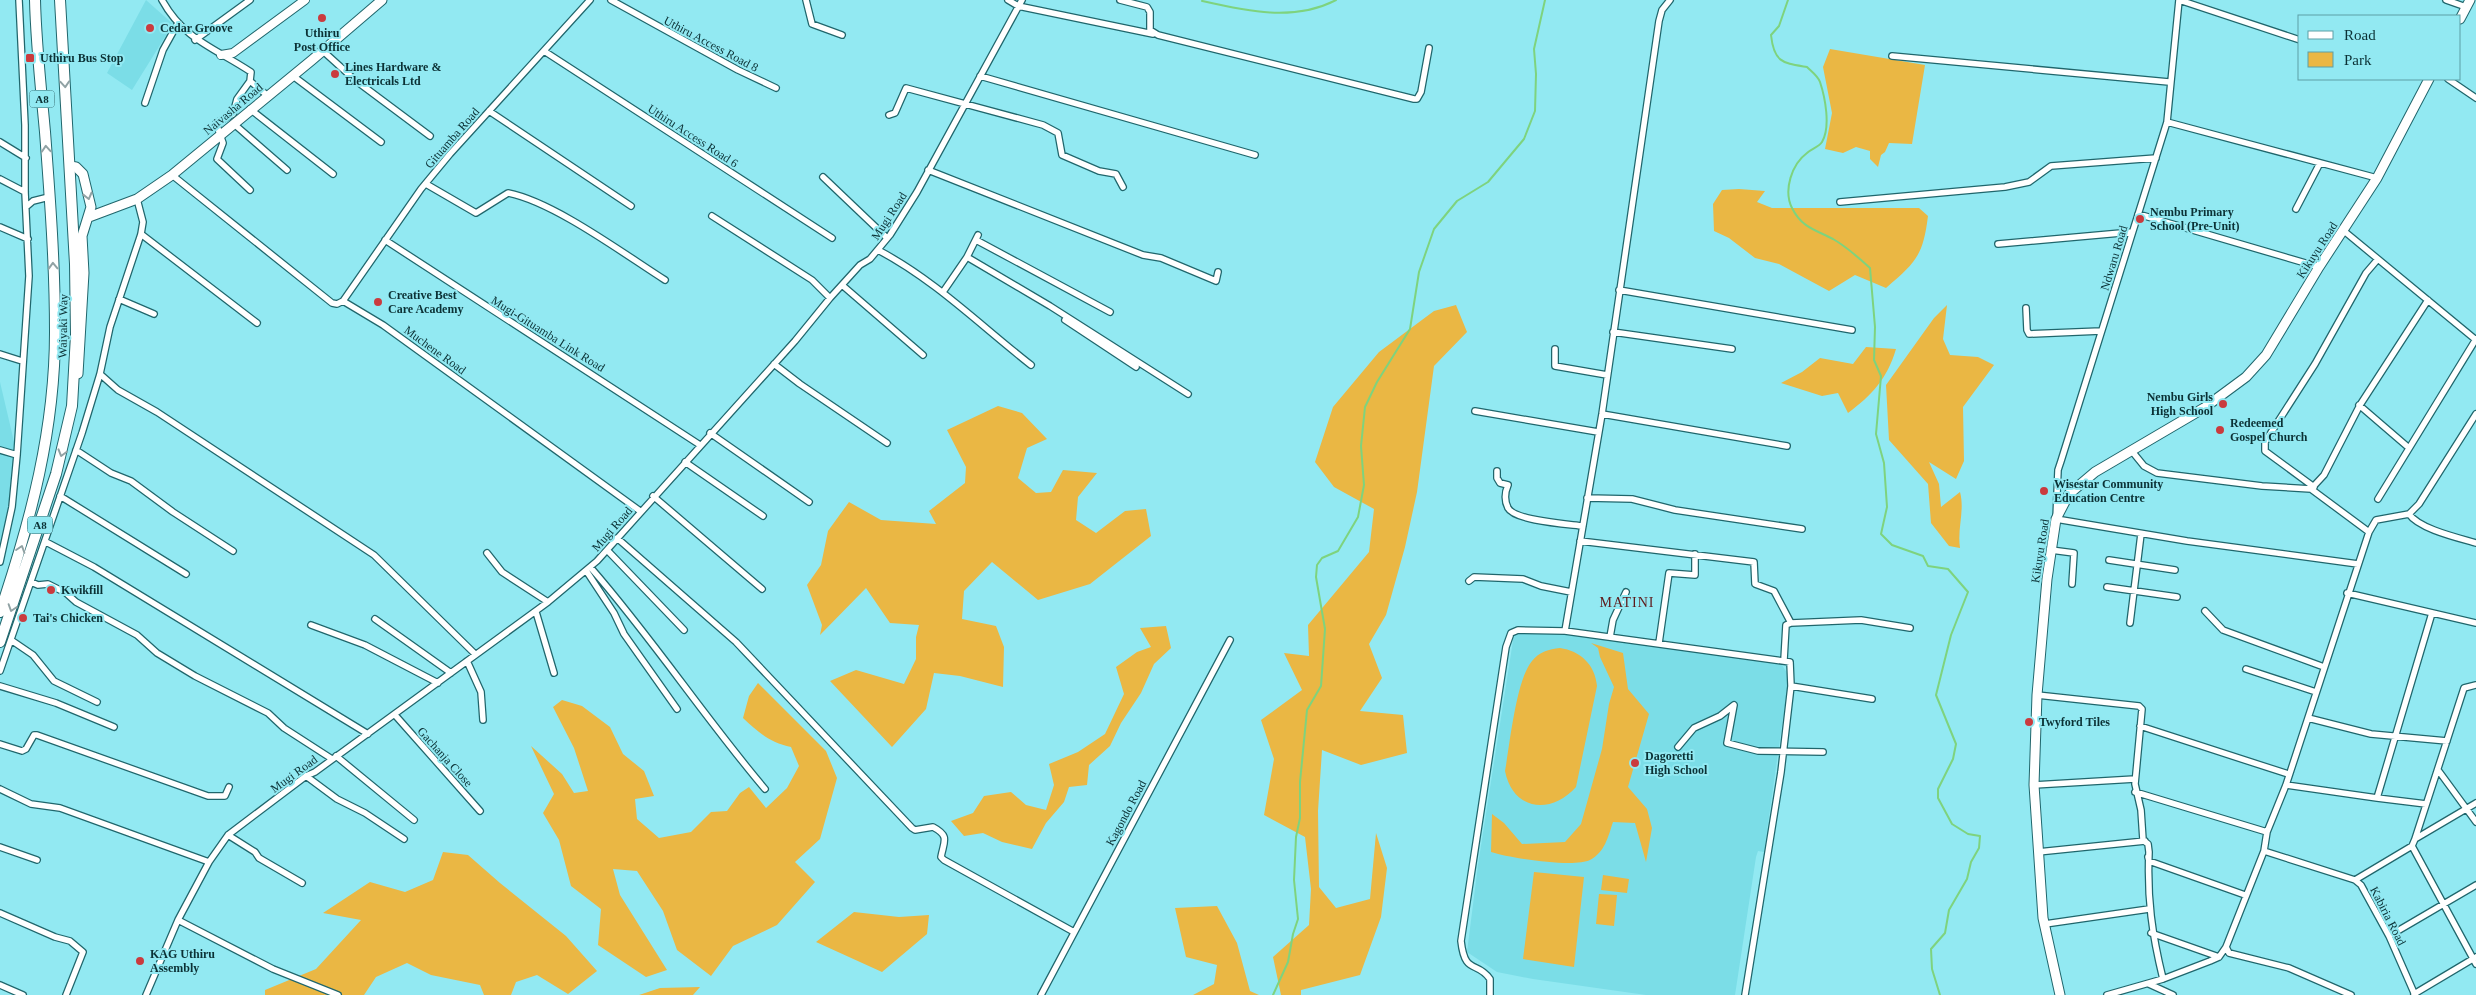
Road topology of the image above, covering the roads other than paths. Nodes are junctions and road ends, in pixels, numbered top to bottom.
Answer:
1 (19, 0) edge
2 (35, 0) edge
3 (60, 0) edge
4 (162, 0) edge
5 (250, 0) edge
6 (305, 0) edge
7 (382, 0) edge
8 (590, 0) edge
9 (611, 0) edge
10 (806, 0) edge
11 (1008, 0) edge
12 (1120, 0) edge
13 (1670, 0) edge
14 (2179, 0) edge
15 (2446, 0) edge
16 (1020, 3) edge
17 (2468, 4) edge
18 (2461, 16) edge
19 (178, 23) junction
20 (842, 34) dead end
21 (1153, 34) junction
22 (2298, 39) edge
23 (195, 40) junction
24 (1429, 48) dead end
25 (323, 51) junction
26 (544, 51) junction
27 (221, 55) junction
28 (1892, 56) dead end
29 (293, 76) junction
30 (980, 76) junction
31 (2426, 80) edge
32 (2449, 80) edge
33 (250, 81) junction
34 (2169, 82) junction
35 (776, 88) dead end
36 (268, 96) junction
37 (2476, 98) edge
38 (145, 103) dead end
39 (966, 103) junction
40 (250, 109) junction
41 (489, 111) junction
42 (889, 115) dead end
43 (2167, 122) junction
44 (234, 124) junction
45 (430, 136) dead end
46 (219, 137) junction
47 (0, 142) edge
48 (381, 142) dead end
49 (1255, 155) dead end
50 (26, 158) junction
51 (2156, 158) junction
52 (2320, 163) junction
53 (70, 166) junction
54 (287, 170) dead end
55 (928, 170) junction
56 (172, 174) junction
57 (333, 174) dead end
58 (823, 177) dead end
59 (2376, 178) junction
60 (0, 179) edge
61 (426, 184) junction
62 (1124, 187) dead end
63 (250, 190) dead end
64 (25, 192) junction
65 (50, 197) junction
66 (137, 199) junction
67 (1840, 202) dead end
68 (631, 206) dead end
69 (26, 207) junction
70 (2296, 209) dead end
71 (2138, 214) junction
72 (712, 216) dead end
73 (89, 217) junction
74 (0, 227) edge
75 (2344, 231) junction
76 (2132, 232) junction
77 (141, 234) junction
78 (832, 238) dead end
79 (888, 238) junction
80 (28, 239) junction
81 (384, 240) junction
82 (1998, 244) dead end
83 (878, 250) junction
84 (968, 256) junction
85 (2378, 259) junction
86 (2319, 267) junction
87 (1218, 272) dead end
88 (665, 280) dead end
89 (842, 285) junction
90 (1619, 290) junction
91 (943, 292) junction
92 (830, 298) junction
93 (119, 299) junction
94 (2428, 300) junction
95 (344, 301) junction
96 (1042, 302) junction
97 (2026, 308) dead end
98 (1110, 312) dead end
99 (154, 314) dead end
100 (257, 323) dead end
101 (1852, 330) dead end
102 (2101, 331) junction
103 (1613, 332) junction
104 (2476, 340) edge
105 (1556, 349) dead end
106 (1732, 349) dead end
107 (0, 354) edge
108 (922, 355) dead end
109 (22, 361) junction
110 (774, 364) junction
111 (1031, 365) dead end
112 (1136, 367) dead end
113 (100, 374) junction
114 (1607, 375) junction
115 (1188, 394) dead end
116 (72, 406) junction
117 (2359, 406) junction
118 (1474, 411) dead end
119 (1602, 414) junction
120 (2476, 414) edge
121 (1598, 432) junction
122 (710, 433) junction
123 (886, 443) dead end
124 (700, 445) junction
125 (1786, 446) dead end
126 (2410, 448) junction
127 (0, 450) edge
128 (76, 450) junction
129 (2131, 450) junction
130 (17, 455) junction
131 (685, 462) junction
132 (1497, 471) dead end
133 (2313, 488) junction
134 (60, 496) junction
135 (653, 496) junction
136 (1587, 498) junction
137 (2378, 499) dead end
138 (809, 502) dead end
139 (640, 511) junction
140 (2409, 514) junction
141 (763, 516) dead end
142 (2056, 519) junction
143 (1583, 526) junction
144 (1802, 529) dead end
145 (2369, 532) junction
146 (2140, 534) junction
147 (617, 538) junction
148 (1580, 541) junction
149 (46, 542) junction
150 (2476, 543) edge
151 (607, 550) junction
152 (2050, 550) junction
153 (233, 551) dead end
154 (487, 553) dead end
155 (1695, 554) junction
156 (2108, 560) dead end
157 (0, 562) edge
158 (2136, 564) junction
159 (2358, 564) junction
160 (589, 570) junction
161 (2175, 570) dead end
162 (186, 574) dead end
163 (31, 582) junction
164 (1469, 582) dead end
165 (2072, 584) dead end
166 (2107, 587) dead end
167 (762, 588) dead end
168 (2133, 590) junction
169 (1571, 592) junction
170 (1626, 592) dead end
171 (2348, 593) junction
172 (2177, 597) dead end
173 (548, 602) junction
174 (2205, 611) dead end
175 (0, 612) edge
176 (536, 612) junction
177 (2432, 613) junction
178 (375, 619) dead end
179 (1791, 623) junction
180 (2130, 623) dead end
181 (2476, 623) edge
182 (311, 625) dead end
183 (1910, 628) dead end
184 (684, 630) dead end
185 (1564, 631) junction
186 (1610, 637) junction
187 (1230, 640) dead end
188 (5, 641) edge
189 (1659, 643) junction
190 (475, 654) junction
191 (467, 660) junction
192 (1784, 660) junction
193 (2324, 667) junction
194 (2246, 668) dead end
195 (0, 671) edge
196 (450, 673) junction
197 (554, 673) dead end
198 (438, 683) junction
199 (2476, 685) edge
200 (0, 686) edge
201 (1791, 686) junction
202 (2316, 692) junction
203 (2037, 695) junction
204 (1872, 699) dead end
205 (97, 702) dead end
206 (677, 709) dead end
207 (395, 715) junction
208 (2308, 718) junction
209 (483, 720) dead end
210 (2140, 726) junction
211 (114, 727) dead end
212 (368, 734) junction
213 (2396, 735) junction
214 (2447, 741) junction
215 (0, 744) edge
216 (1678, 747) dead end
217 (1783, 752) junction
218 (1823, 752) dead end
219 (334, 757) junction
220 (2438, 770) junction
221 (2288, 774) junction
222 (306, 776) junction
223 (2135, 778) junction
224 (2034, 784) junction
225 (2286, 785) junction
226 (229, 787) dead end
227 (0, 789) edge
228 (765, 789) dead end
229 (2135, 792) junction
230 (2377, 798) junction
231 (2426, 804) junction
232 (2476, 804) edge
233 (2466, 809) junction
234 (480, 812) dead end
235 (414, 820) dead end
236 (2476, 822) edge
237 (2267, 832) junction
238 (228, 835) junction
239 (404, 839) dead end
240 (2416, 839) junction
241 (2145, 841) junction
242 (2412, 846) junction
243 (0, 847) edge
244 (2264, 851) junction
245 (2038, 852) junction
246 (2148, 857) junction
247 (37, 860) dead end
248 (210, 862) junction
249 (2355, 880) junction
250 (302, 883) dead end
251 (2476, 886) edge
252 (2245, 895) junction
253 (2444, 904) junction
254 (2149, 908) junction
255 (0, 913) edge
256 (178, 920) junction
257 (2045, 924) junction
258 (1074, 932) junction
259 (2151, 933) junction
260 (2389, 936) junction
261 (2226, 947) junction
262 (2219, 957) junction
263 (2475, 960) edge
264 (2163, 979) junction
265 (2149, 984) junction
266 (0, 985) edge
267 (23, 995) edge
268 (66, 995) edge
269 (146, 995) edge
270 (338, 995) edge
271 (1041, 995) edge
272 (1490, 995) edge
273 (1745, 995) edge
274 (2060, 995) edge
275 (2107, 995) edge
276 (2173, 995) edge
277 (2351, 995) edge
278 (2414, 995) edge

1 - 50 street
65 -> 2 highway, A8
3 -> 53 highway, Waiyaki Way / A8
4 - 19 street
5 - 23 street
6 - 27 street
7 - 25 main road, Naivasha Road
8 - 26 street, Gituamba Road
9 - 35 street, Uthiru Access Road 8
10 - 20 street
11 - 16 street
12 - 21 street
13 - 90 street
14 - 22 street
14 - 34 street, Ndwaru Road
15 - 17 street
16 - 21 street
16 - 30 street, Mugi Road
17 - 18 main road
19 - 23 street
19 - 38 street
21 - 24 street
23 - 27 street
25 - 29 main road, Naivasha Road
25 - 45 street
26 - 41 street, Gituamba Road
26 - 78 street, Uthiru Access Road 6
27 - 33 street
28 - 34 street
29 - 36 main road, Naivasha Road
29 - 48 street
30 - 39 street, Mugi Road
30 - 49 street
31 - 59 main road, Kikuyu Road
32 - 37 street
33 - 36 street
33 - 46 street
34 - 43 street, Ndwaru Road
36 - 40 main road, Naivasha Road
39 - 42 street
39 - 55 street, Mugi Road
39 - 62 street
40 - 44 main road, Naivasha Road
40 - 57 street
41 - 61 street, Gituamba Road
41 - 68 street
43 - 51 street, Ndwaru Road
43 - 52 street
44 - 46 main road, Naivasha Road
44 - 54 street
46 - 56 main road, Naivasha Road
46 - 63 street
47 - 50 street
50 - 64 street
51 - 67 street
51 - 71 street, Ndwaru Road
52 - 59 street
52 - 70 street
53 -> 73 main road
53 - 116 highway, Waiyaki Way / A8
55 - 79 street, Mugi Road
55 - 87 street
56 - 66 main road, Naivasha Road
56 - 95 street, Muchene Road
58 - 79 street
59 - 75 main road, Kikuyu Road
60 - 64 street
61 - 81 street, Gituamba Road
61 - 88 street
64 - 69 street
65 - 69 street
175 -> 65 highway, Waiyaki Way / A8
66 - 73 main road, Naivasha Road
66 - 77 street
69 - 80 street
71 - 76 street, Ndwaru Road
71 - 86 street
72 - 92 street
73 - 116 main road
74 - 80 street
75 - 85 street
75 - 86 main road, Kikuyu Road
76 - 82 street
76 - 102 street, Ndwaru Road
77 - 93 street
77 - 100 street
79 - 83 street, Mugi Road
80 - 109 street
81 - 95 street, Gituamba Road
81 - 124 street, Mugi-Gituamba Link Road
83 - 89 street, Mugi Road
83 - 91 street
84 - 91 street
84 - 96 street
84 - 98 street
85 - 94 street
85 - 133 street
86 - 129 main road, Kikuyu Road
89 - 92 street, Mugi Road
89 - 108 street
90 - 101 street
90 - 103 street
91 - 111 street
92 - 110 street, Mugi Road
93 - 99 street
93 - 113 street
94 - 104 street
94 - 117 street
95 - 139 street, Muchene Road
96 - 112 street
96 - 115 street
97 - 102 street
102 - 142 street, Ndwaru Road
103 - 106 street
103 - 114 street
104 - 126 street
105 - 114 street
107 - 109 street
109 - 130 street
110 - 122 street, Mugi Road
110 - 123 street
113 - 128 street
113 - 190 street
114 - 119 street
116 -> 188 highway, Waiyaki Way / A8
117 - 126 street
117 - 133 street
118 - 121 street
119 - 121 street
119 - 125 street
120 - 140 street
121 - 136 street
122 - 124 street, Mugi Road
122 - 138 street
124 - 131 street, Mugi Road
126 - 137 street
127 - 130 street
128 - 134 street
128 - 153 street
129 - 133 street
129 - 142 main road, Kikuyu Road
130 - 157 street
131 - 135 street, Mugi Road
131 - 141 street
132 - 143 street
133 - 145 street
134 - 149 street
134 - 162 street
135 - 139 street, Mugi Road
135 - 167 street
136 - 143 street
136 - 144 street
139 - 147 street, Mugi Road
140 - 145 street
140 - 150 street
142 - 146 street
142 - 152 main road, Kikuyu Road
143 - 148 street
145 - 159 street
146 - 158 street
146 - 159 street
147 - 151 street, Mugi Road
147 - 258 street
148 - 155 street
148 - 169 street
149 - 163 street
149 - 212 street
151 - 160 street, Mugi Road
151 - 184 street
152 - 165 street
152 - 203 main road, Kikuyu Road
154 - 173 street
155 - 179 street
155 - 189 street
156 - 158 street
158 - 161 street
158 - 168 street
159 - 171 street
160 - 173 street, Mugi Road
160 - 206 street
160 - 228 street
163 - 188 street
163 - 219 street
164 - 169 street
166 - 168 street
168 - 172 street
168 - 180 street
169 - 185 street
170 - 186 street
171 - 177 street
171 - 193 street
173 - 176 street, Mugi Road
174 - 193 street
176 - 190 street, Mugi Road
176 - 197 street
177 - 181 street
177 - 213 street
178 - 196 street
179 - 183 street
179 - 192 street
182 - 198 street
185 - 186 street
185 - 272 street
186 - 189 street
187 - 258 street, Kagondo Road
188 - 195 street
188 - 205 street
189 - 192 street
190 - 191 street, Mugi Road
191 - 196 street, Mugi Road
191 - 209 street
192 - 201 street
193 - 202 street
194 - 202 street
196 - 198 street, Mugi Road
198 - 207 street, Mugi Road
199 - 214 street
200 - 211 street
201 - 204 street
201 - 217 street
202 - 208 street
203 - 210 street
203 - 224 main road, Kikuyu Road
207 - 212 street, Mugi Road
207 - 234 street, Gachanja Close
208 - 213 street
208 - 221 street
210 - 221 street
210 - 223 street
212 - 219 street, Mugi Road
213 - 214 street
213 - 230 street
214 - 220 street
215 - 226 street
216 - 217 street
217 - 218 street
217 - 273 street
219 - 222 street, Mugi Road
219 - 235 street
220 - 231 street
220 - 233 street
221 - 225 street
222 - 238 street, Mugi Road
222 - 239 street
223 - 224 street
223 - 229 street
224 - 245 main road, Kikuyu Road
225 - 230 street
225 - 237 street
227 - 248 street
229 - 237 street
229 - 241 street
230 - 231 street
231 - 240 street
232 - 233 street
233 - 236 street
233 - 240 street
237 - 244 street
238 - 248 street, Mugi Road
238 - 250 street
240 - 242 street
241 - 245 street
241 - 246 street
242 - 249 street
242 - 253 street
243 - 247 street
244 - 249 street, Kabiria Road
244 - 252 street
245 - 257 main road, Kikuyu Road
246 - 252 street
246 - 254 street
248 - 256 street, Mugi Road
249 - 260 street, Kabiria Road
251 - 253 street
252 - 261 street
253 - 260 street
253 - 263 street
254 - 257 street
254 - 259 street
255 - 268 street
256 - 269 street, Mugi Road
256 - 270 street
257 - 274 main road, Kikuyu Road
258 - 271 street, Kagondo Road
259 - 262 street
259 - 264 street
260 - 278 street, Kabiria Road
261 - 262 street
261 - 277 street
262 - 264 street
263 - 278 street
264 - 265 street
265 - 275 street
265 - 276 street
266 - 267 street

